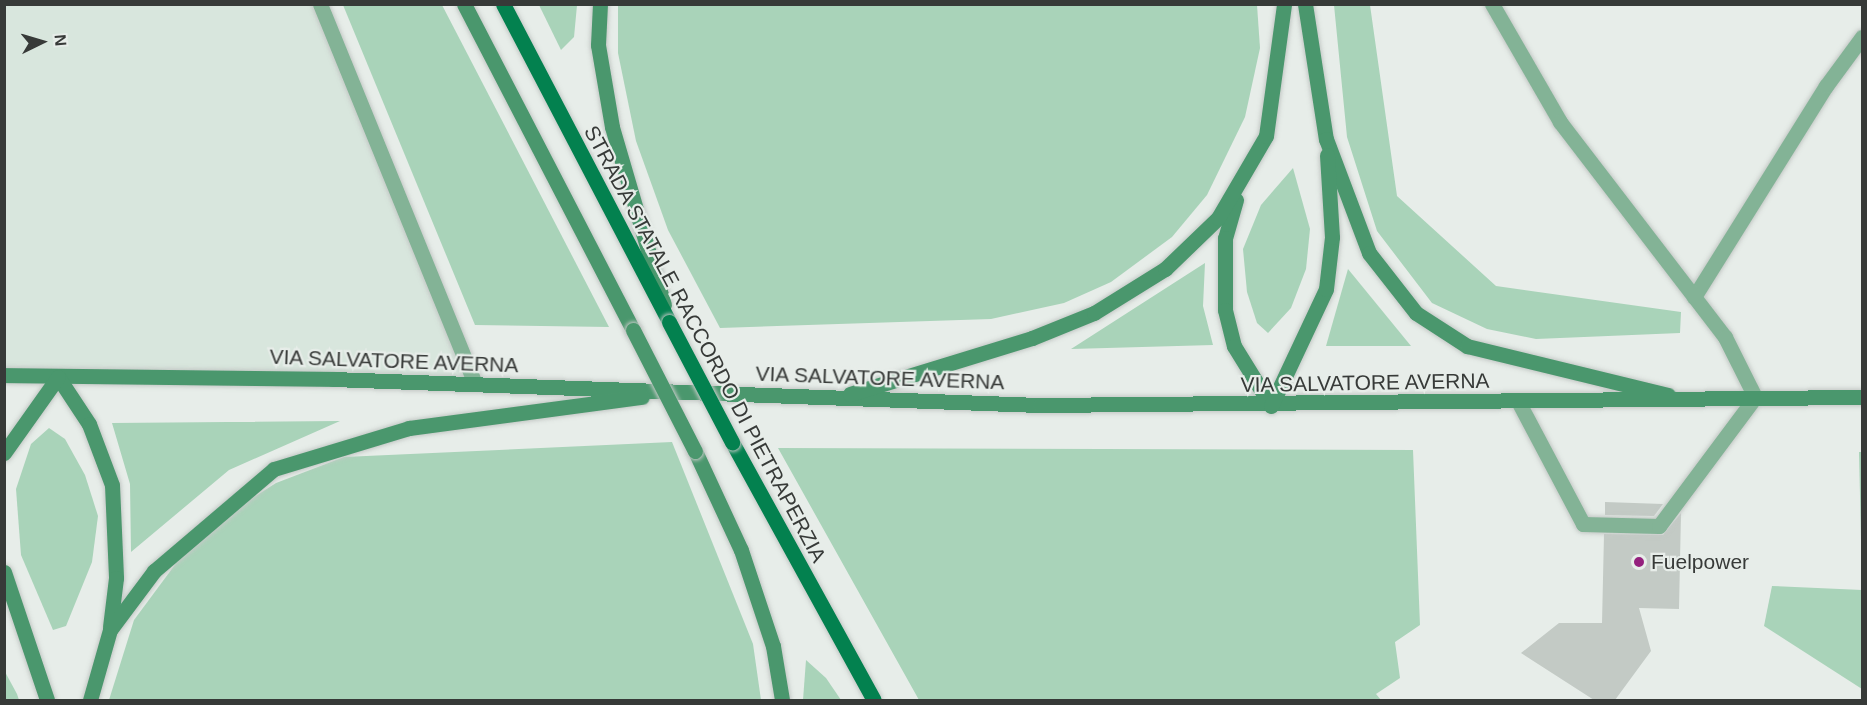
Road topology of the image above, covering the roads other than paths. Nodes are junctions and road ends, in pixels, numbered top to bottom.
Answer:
1 (320, 4) edge
2 (464, 4) edge
3 (503, 4) edge
4 (600, 4) edge
5 (1284, 4) edge
6 (1305, 4) edge
7 (1492, 4) edge
8 (1863, 38) edge
9 (1326, 139) junction
10 (1244, 175) junction
11 (1694, 297) junction
12 (669, 322) junction
13 (4, 375) edge
14 (58, 377) junction
15 (475, 384) junction
16 (683, 392) junction
17 (838, 397) junction
18 (1863, 397) edge
19 (1755, 398) junction
20 (1688, 400) junction
21 (1519, 403) junction
22 (1271, 406) junction
23 (4, 453) edge
24 (4, 572) edge
25 (4, 613) edge
26 (110, 630) junction
27 (24, 636) junction
28 (47, 700) edge
29 (90, 700) edge
30 (782, 700) edge
31 (874, 700) edge

1 - 15 street
2 - 30 main road, bridge
3 - 12 main road, STRADA STATALE RACCORDO DI PIETRAPERZIA
4 - 12 main road
5 - 10 main road
6 - 9 main road
7 - 11 street
8 - 11 street
9 - 20 main road
9 - 22 main road
10 - 17 main road
10 - 22 main road
11 - 19 street
12 - 31 main road, STRADA STATALE RACCORDO DI PIETRAPERZIA, bridge
13 - 14 main road, VIA SALVATORE AVERNA
14 - 15 main road, VIA SALVATORE AVERNA
14 - 23 main road
14 - 26 main road
15 - 16 main road, VIA SALVATORE AVERNA
16 - 17 main road, VIA SALVATORE AVERNA
16 - 26 main road
17 - 22 main road, VIA SALVATORE AVERNA
18 - 19 main road, VIA SALVATORE AVERNA
19 - 20 main road, VIA SALVATORE AVERNA
19 - 21 street
20 - 21 main road, VIA SALVATORE AVERNA
21 - 22 main road, VIA SALVATORE AVERNA
24 - 27 main road
25 - 27 main road
26 - 29 main road
27 - 28 main road

